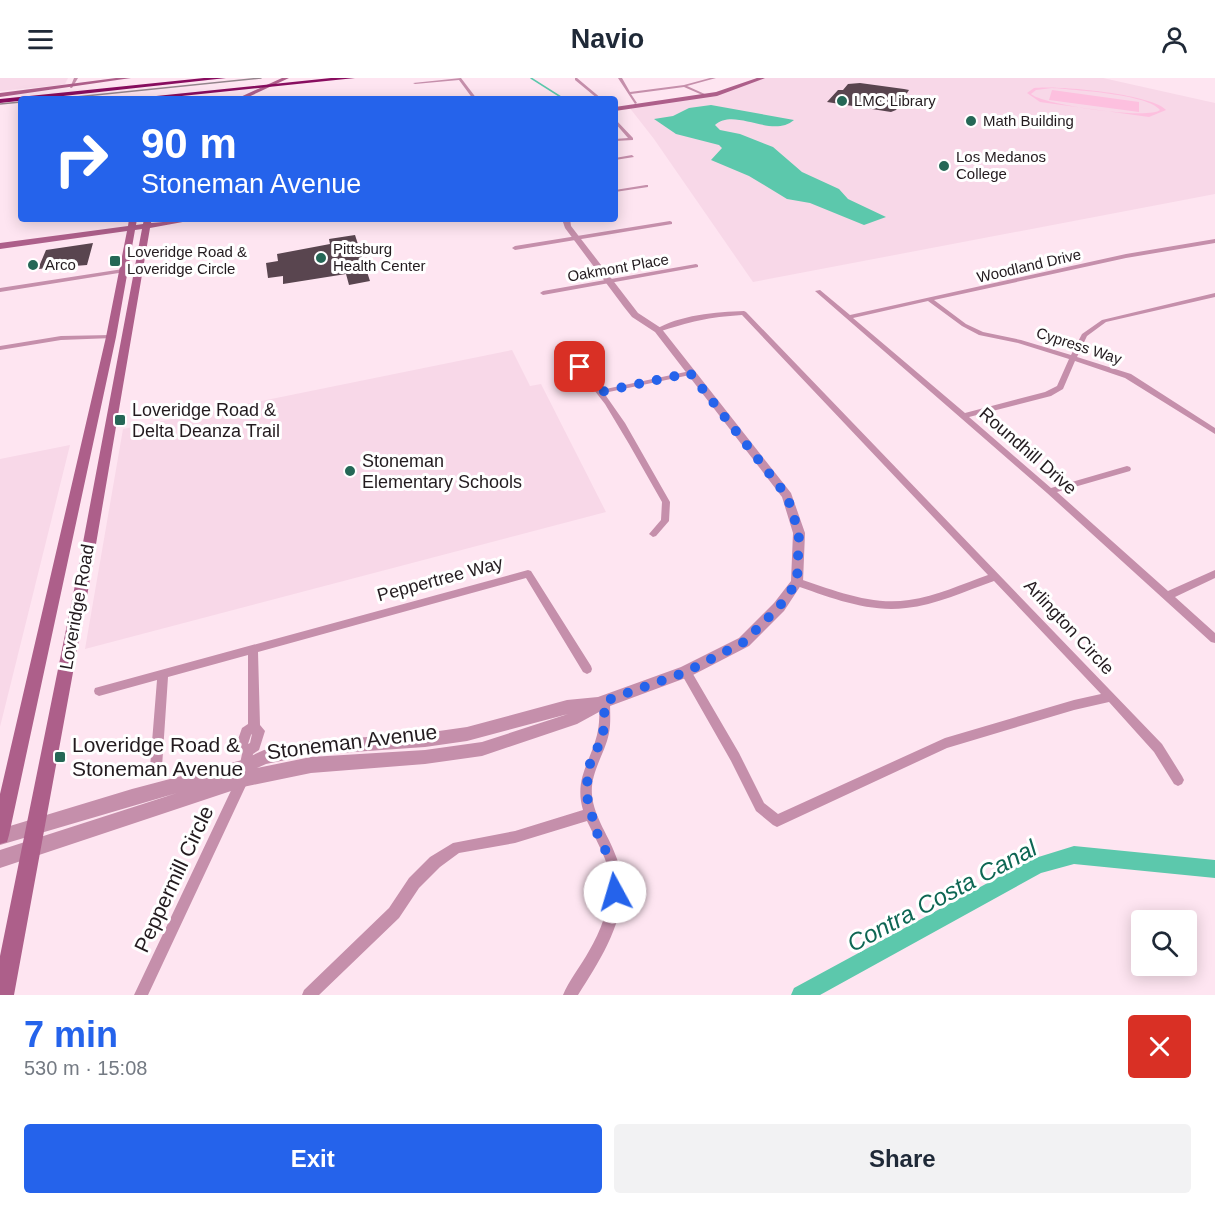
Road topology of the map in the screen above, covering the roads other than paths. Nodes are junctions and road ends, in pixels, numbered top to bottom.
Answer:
1 (76, 78) edge
2 (172, 78) edge
3 (223, 78) edge
4 (351, 78) edge
5 (620, 78) edge
6 (714, 78) edge
7 (751, 78) edge
8 (762, 78) edge
9 (130, 79) edge
10 (297, 79) edge
11 (460, 79) edge
12 (576, 79) edge
13 (283, 81) edge
14 (415, 83) dead end
15 (684, 86) junction
16 (71, 87) junction
17 (260, 88) junction
18 (629, 93) junction
19 (704, 95) junction
20 (18, 96) edge
21 (22, 96) edge
22 (114, 96) edge
23 (166, 96) edge
24 (245, 96) edge
25 (260, 96) edge
26 (473, 96) edge
27 (596, 96) edge
28 (0, 98) edge
29 (635, 103) junction
30 (18, 105) edge
31 (618, 106) edge
32 (618, 107) edge
33 (0, 108) edge
34 (618, 125) edge
35 (618, 140) edge
36 (632, 156) dead end
37 (618, 158) edge
38 (646, 186) dead end
39 (618, 191) edge
40 (149, 222) edge
41 (568, 222) edge
42 (670, 222) dead end
43 (133, 223) edge
44 (577, 237) junction
45 (0, 240) edge
46 (1215, 241) edge
47 (0, 246) edge
48 (515, 248) dead end
49 (696, 266) dead end
50 (123, 271) junction
51 (609, 281) junction
52 (0, 290) edge
53 (818, 291) dead end
54 (543, 293) dead end
55 (1215, 295) edge
56 (930, 300) junction
57 (849, 317) junction
58 (658, 330) junction
59 (111, 337) junction
60 (0, 348) edge
61 (564, 357) dead end
62 (1073, 358) junction
63 (690, 373) junction
64 (600, 392) junction
65 (94, 403) junction
66 (114, 403) junction
67 (963, 416) junction
68 (1215, 432) edge
69 (1127, 469) dead end
70 (1050, 491) junction
71 (653, 534) dead end
72 (1215, 574) edge
73 (996, 576) junction
74 (797, 582) junction
75 (1168, 596) junction
76 (1215, 639) edge
77 (253, 650) junction
78 (587, 669) dead end
79 (686, 672) junction
80 (163, 674) junction
81 (99, 691) dead end
82 (1111, 697) junction
83 (605, 701) junction
84 (156, 767) dead end
85 (243, 773) junction
86 (1178, 780) dead end
87 (590, 814) junction
88 (36, 826) junction
89 (0, 836) edge
90 (32, 848) junction
91 (0, 859) edge
92 (3, 995) edge
93 (141, 995) edge
94 (309, 995) edge
95 (570, 995) edge

1 - 16 street
2 - 28 highway
3 - 21 highway
4 - 13 highway
5 - 18 street
6 - 15 street
7 - 19 main road
8 - 19 main road
9 - 16 main road
10 - 13 main road
11 - 14 street
11 - 26 street
12 - 27 street
13 - 17 highway
13 - 22 highway
13 - 25 main road
15 - 18 street
15 - 19 street
16 - 28 main road
17 - 23 highway
17 - 24 main road
18 - 29 street
19 - 29 main road
19 - 32 main road
20 - 28 highway
29 - 31 main road
30 - 33 highway
34 - 35 street
36 - 37 street
38 - 39 street
40 - 66 main road, Loveridge Road
41 - 44 street
42 - 44 street
43 - 45 main road
43 - 47 main road
43 - 50 main road, Loveridge Road
44 - 48 street
44 - 51 street
46 - 56 street, Woodland Drive
49 - 51 street, Oakmont Place
50 - 52 street
50 - 59 main road, Loveridge Road
51 - 54 street, Oakmont Place
51 - 58 street
53 - 57 street, Roundhill Drive
55 - 62 street
56 - 57 street, Woodland Drive
56 - 62 street, Cypress Way
57 - 67 street, Roundhill Drive
58 - 63 street
58 - 73 street, Arlington Circle
59 - 60 street
59 - 65 main road, Loveridge Road
61 - 64 street
62 - 67 street
62 - 68 street, Cypress Way
63 - 64 street
63 - 74 street
64 - 71 street
65 - 66 main road
65 - 89 main road, Loveridge Road
66 - 88 main road, Loveridge Road
67 - 70 street, Roundhill Drive
69 - 70 street
70 - 75 street, Roundhill Drive
72 - 75 street
73 - 74 street
73 - 82 street, Arlington Circle
74 - 79 street, Stoneman Avenue
75 - 76 street, Roundhill Drive
77 - 78 street, Peppertree Way
77 - 80 street, Peppertree Way
77 - 85 street
79 - 82 street, Arlington Circle
79 - 83 street, Stoneman Avenue
80 - 81 street, Peppertree Way
80 - 84 street
82 - 86 street
83 - 85 street, Stoneman Avenue
83 - 87 street
85 - 88 street, Stoneman Avenue
85 - 90 street, Stoneman Avenue
85 - 93 street, Peppermill Circle
87 - 94 street
87 - 95 street
88 - 89 street, Stoneman Avenue
88 - 90 main road, Loveridge Road
90 - 91 street, Stoneman Avenue
90 - 92 main road, Loveridge Road

